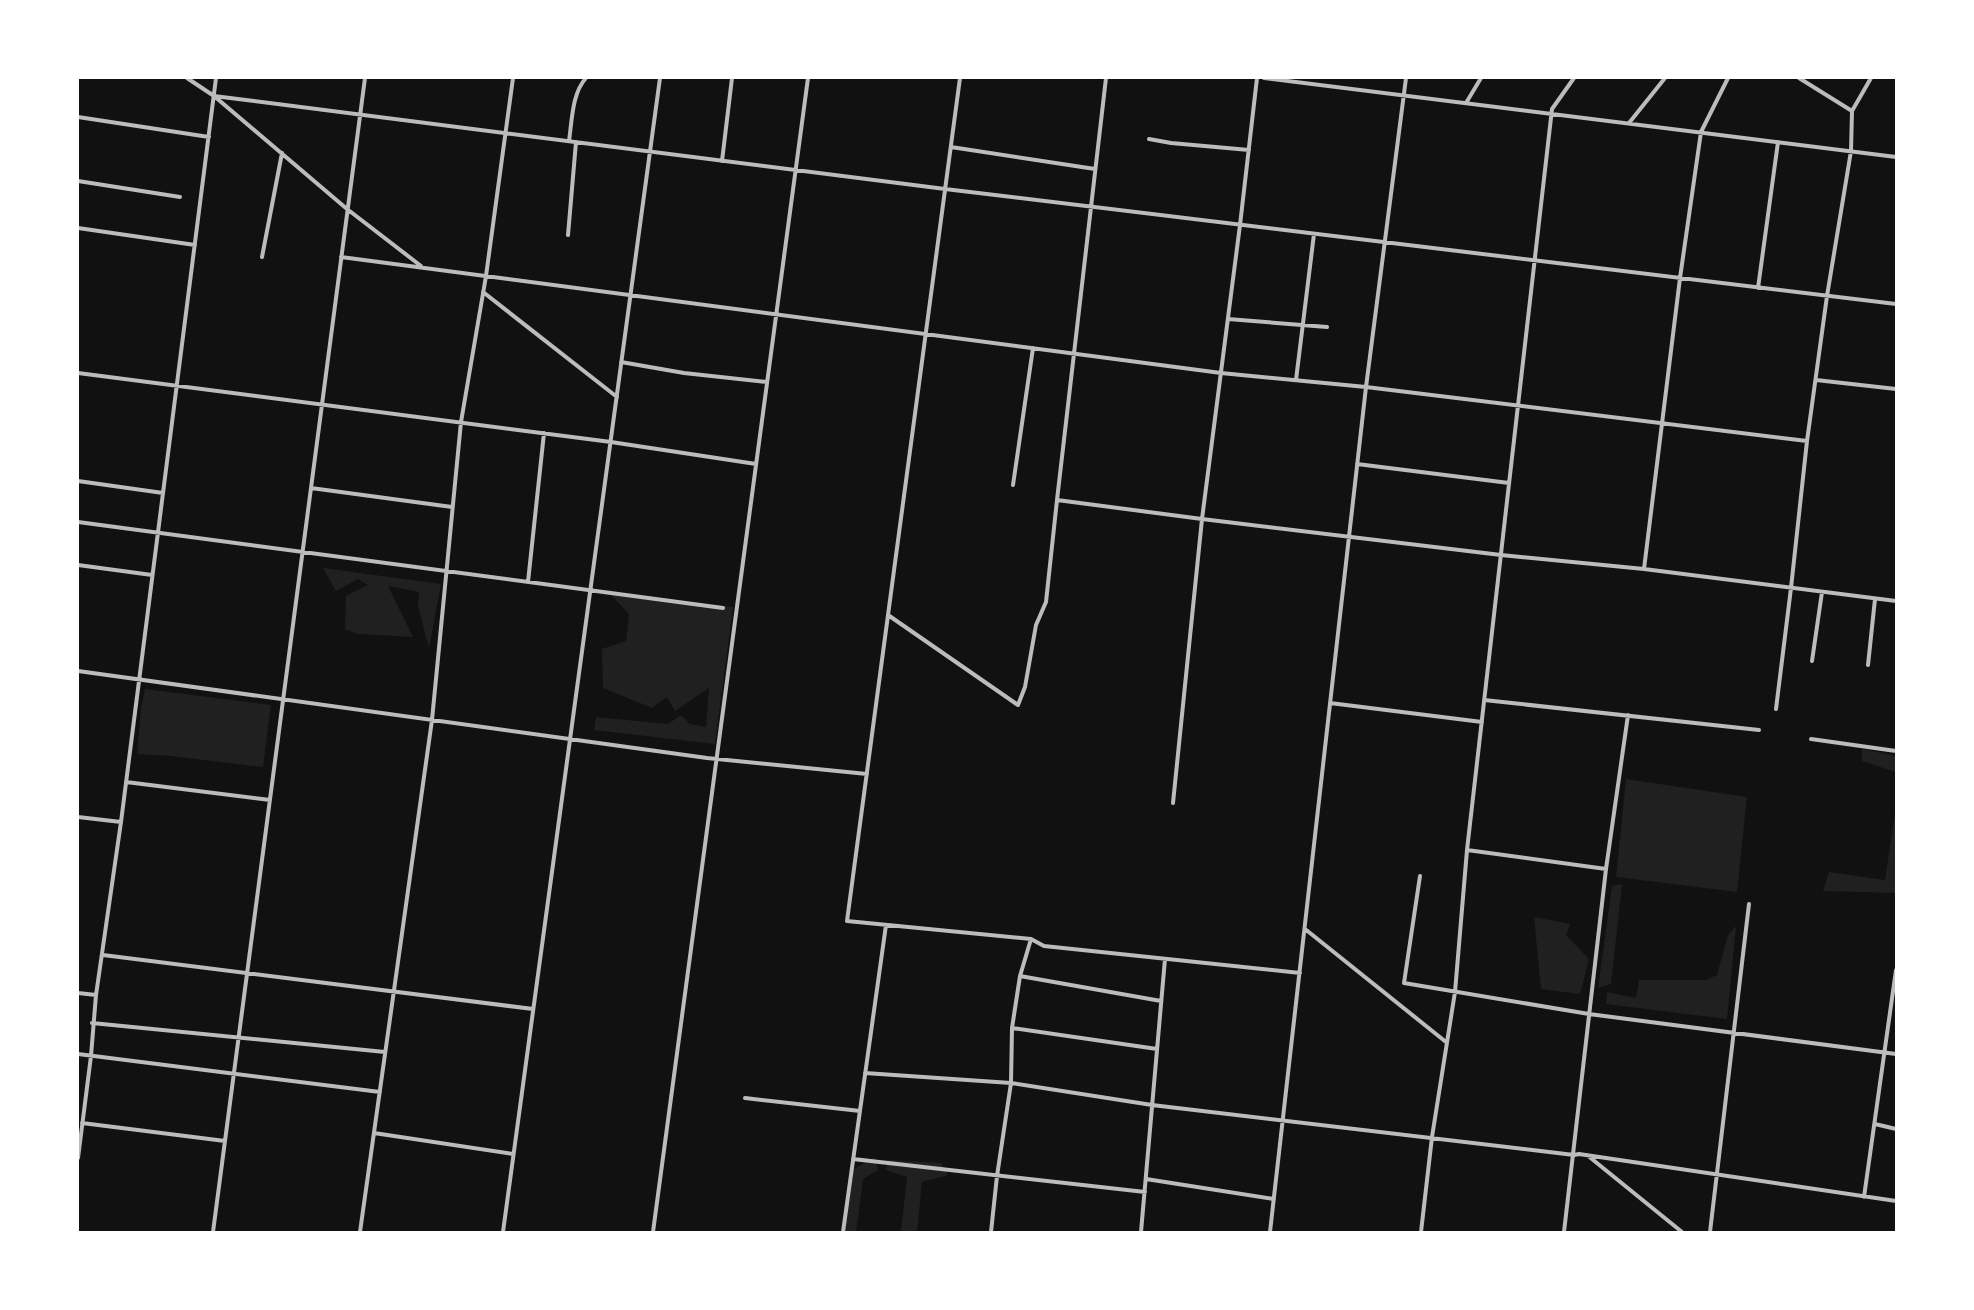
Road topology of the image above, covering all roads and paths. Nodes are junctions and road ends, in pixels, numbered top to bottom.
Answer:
1 (187, 78) edge
2 (216, 78) edge
3 (364, 78) edge
4 (513, 78) edge
5 (586, 78) edge
6 (660, 78) edge
7 (732, 78) edge
8 (808, 78) edge
9 (960, 78) edge
10 (1106, 78) edge
11 (1257, 78) edge
12 (1264, 78) edge
13 (1406, 78) edge
14 (1481, 78) edge
15 (1574, 78) edge
16 (1665, 78) edge
17 (1728, 78) edge
18 (1799, 78) edge
19 (1871, 78) edge
20 (1403, 95) junction
21 (214, 96) junction
22 (1466, 103) junction
23 (1852, 111) junction
24 (1551, 114) junction
25 (360, 115) junction
26 (78, 117) edge
27 (1629, 123) junction
28 (1701, 132) junction
29 (505, 133) junction
30 (209, 137) junction
31 (1149, 139) dead end
32 (569, 141) junction
33 (576, 142) junction
34 (1778, 142) junction
35 (951, 147) junction
36 (1249, 150) junction
37 (1851, 151) junction
38 (650, 152) junction
39 (282, 154) junction
40 (1896, 157) edge
41 (722, 161) junction
42 (1095, 169) junction
43 (796, 170) junction
44 (78, 181) edge
45 (945, 189) junction
46 (180, 197) dead end
47 (1090, 207) junction
48 (347, 209) junction
49 (1240, 225) junction
50 (78, 228) edge
51 (568, 234) dead end
52 (1314, 234) junction
53 (1385, 242) junction
54 (195, 245) junction
55 (262, 257) dead end
56 (341, 257) junction
57 (1534, 260) junction
58 (422, 267) junction
59 (486, 276) junction
60 (1680, 278) junction
61 (1758, 288) junction
62 (483, 292) junction
63 (631, 295) junction
64 (1827, 296) junction
65 (1896, 304) edge
66 (777, 314) junction
67 (1228, 319) junction
68 (1303, 326) junction
69 (1327, 327) dead end
70 (926, 334) junction
71 (1033, 348) junction
72 (1074, 353) junction
73 (622, 362) junction
74 (78, 373) edge
75 (1221, 373) junction
76 (1296, 380) junction
77 (1816, 380) junction
78 (767, 382) junction
79 (177, 386) junction
80 (1366, 387) junction
81 (1896, 390) edge
82 (617, 397) junction
83 (322, 404) junction
84 (1518, 406) junction
85 (461, 422) junction
86 (1662, 424) junction
87 (544, 433) junction
88 (1807, 441) junction
89 (611, 442) junction
90 (756, 464) junction
91 (1357, 464) junction
92 (78, 481) edge
93 (1509, 483) junction
94 (1013, 484) dead end
95 (311, 488) junction
96 (163, 494) junction
97 (1057, 500) junction
98 (452, 506) junction
99 (1202, 519) junction
100 (78, 522) edge
101 (158, 533) junction
102 (1349, 537) junction
103 (302, 552) junction
104 (1501, 555) junction
105 (78, 565) edge
106 (1644, 569) junction
107 (446, 571) junction
108 (152, 575) junction
109 (528, 582) junction
110 (1791, 588) junction
111 (590, 590) junction
112 (1822, 592) junction
113 (1875, 598) junction
114 (1896, 601) edge
115 (723, 608) dead end
116 (888, 615) junction
117 (1812, 661) dead end
118 (1868, 665) dead end
119 (78, 671) edge
120 (139, 680) junction
121 (283, 700) junction
122 (1484, 700) junction
123 (1330, 702) junction
124 (1776, 709) dead end
125 (1628, 715) junction
126 (432, 720) junction
127 (1482, 722) junction
128 (1759, 730) dead end
129 (570, 738) junction
130 (1811, 740) dead end
131 (1896, 751) edge
132 (717, 759) junction
133 (867, 774) junction
134 (126, 782) junction
135 (270, 800) junction
136 (1173, 803) dead end
137 (78, 817) edge
138 (121, 822) junction
139 (1467, 850) junction
140 (1606, 869) junction
141 (1420, 876) dead end
142 (1749, 904) dead end
143 (886, 924) junction
144 (1305, 929) junction
145 (1032, 939) junction
146 (102, 955) junction
147 (1164, 960) junction
148 (1896, 970) edge
149 (1300, 973) junction
150 (247, 974) junction
151 (1020, 976) junction
152 (394, 992) junction
153 (1454, 992) junction
154 (78, 993) edge
155 (96, 995) junction
156 (1161, 1001) junction
157 (533, 1009) junction
158 (1589, 1014) junction
159 (92, 1023) junction
160 (1012, 1028) junction
161 (1734, 1032) junction
162 (238, 1037) junction
163 (1446, 1042) junction
164 (1157, 1049) junction
165 (385, 1052) junction
166 (1884, 1052) junction
167 (78, 1054) edge
168 (1896, 1054) edge
169 (91, 1056) junction
170 (865, 1073) junction
171 (234, 1074) junction
172 (1011, 1083) junction
173 (380, 1092) junction
174 (745, 1098) dead end
175 (1152, 1105) junction
176 (860, 1112) junction
177 (1283, 1121) junction
178 (82, 1122) junction
179 (1875, 1124) junction
180 (1896, 1129) edge
181 (374, 1133) junction
182 (1432, 1137) junction
183 (225, 1141) junction
184 (513, 1154) junction
185 (1574, 1155) junction
186 (1586, 1155) junction
187 (78, 1158) edge
188 (853, 1160) junction
189 (1717, 1175) junction
190 (997, 1176) junction
191 (1146, 1179) junction
192 (1145, 1192) junction
193 (1864, 1197) junction
194 (1274, 1199) junction
195 (1896, 1202) edge
196 (213, 1232) edge
197 (360, 1232) edge
198 (503, 1232) edge
199 (653, 1232) edge
200 (843, 1232) edge
201 (991, 1232) edge
202 (1141, 1232) edge
203 (1270, 1232) edge
204 (1421, 1232) edge
205 (1564, 1232) edge
206 (1682, 1232) edge
207 (1710, 1232) edge

1 - 21 street
2 - 21 street
3 - 25 street
4 - 29 street
5 - 32 street
6 - 38 street
7 - 41 street
8 - 43 street
9 - 35 street
10 - 42 street
11 - 36 street
12 - 20 street
13 - 20 street
14 - 22 street
15 - 24 street
16 - 27 street
17 - 28 street
18 - 23 street
19 - 23 street
20 - 22 street
20 - 53 street
21 - 25 street
21 - 30 street
21 - 39 street
22 - 24 street
23 - 37 street
24 - 27 street
24 - 57 street
25 - 29 street
25 - 48 street
26 - 30 street
27 - 28 street
28 - 34 street
28 - 60 street
29 - 32 street
29 - 59 street
30 - 54 street
31 - 36 street
32 - 33 street
33 - 38 street
33 - 51 street
34 - 37 street
34 - 61 street
35 - 42 street
35 - 45 street
36 - 49 street
37 - 40 street
37 - 64 street
38 - 41 street
38 - 63 street
39 - 48 street
39 - 55 street
41 - 43 street
42 - 47 street
43 - 45 street
43 - 66 street
44 - 46 street
45 - 47 street
45 - 70 street
47 - 49 street
47 - 72 street
48 - 56 street
48 - 58 street
49 - 52 street
49 - 67 street
50 - 54 street
52 - 53 street
52 - 68 street
53 - 57 street
53 - 80 street
54 - 79 street
56 - 58 street
56 - 83 street
57 - 60 street
57 - 84 street
58 - 59 street
59 - 62 street
59 - 63 street
60 - 61 street
60 - 86 street
61 - 64 street
62 - 82 street
62 - 85 street
63 - 66 street
63 - 73 street
64 - 65 street
64 - 77 street
66 - 70 street
66 - 78 street
67 - 68 street
67 - 75 street
68 - 69 street
68 - 76 street
70 - 71 street
70 - 116 street
71 - 72 street
71 - 94 street
72 - 75 street
72 - 97 street
73 - 78 street
73 - 82 street
74 - 79 street
75 - 76 street
75 - 99 street
76 - 80 street
77 - 81 street
77 - 88 street
78 - 90 street
79 - 83 street
79 - 96 street
80 - 84 street
80 - 91 street
82 - 89 street
83 - 85 street
83 - 95 street
84 - 86 street
84 - 93 street
85 - 87 street
85 - 98 street
86 - 88 street
86 - 106 street
87 - 89 street
87 - 109 street
88 - 110 street
89 - 90 street
89 - 111 street
90 - 132 street
91 - 93 street
91 - 102 street
92 - 96 street
93 - 104 street
95 - 98 street
95 - 103 street
96 - 101 street
97 - 99 street
97 - 116 street
98 - 107 street
99 - 102 street
99 - 136 street
100 - 101 street
101 - 103 street
101 - 108 street
102 - 104 street
102 - 123 street
103 - 107 street
103 - 121 street
104 - 106 street
104 - 122 street
105 - 108 street
106 - 110 street
107 - 109 street
107 - 126 street
108 - 120 street
109 - 111 street
110 - 112 street
110 - 124 street
111 - 115 street
111 - 129 street
112 - 113 street
112 - 117 street
113 - 114 street
113 - 118 street
116 - 133 street
119 - 120 street
120 - 121 street
120 - 134 street
121 - 126 street
121 - 135 street
122 - 125 street
122 - 127 street
123 - 127 street
123 - 144 street
125 - 128 street
125 - 140 street
126 - 129 street
126 - 152 street
127 - 139 street
129 - 132 street
129 - 157 street
130 - 131 street
132 - 133 street
132 - 199 street
133 - 143 street
134 - 135 street
134 - 138 street
135 - 150 street
137 - 138 street
138 - 146 street
139 - 140 street
139 - 153 street
140 - 158 street
141 - 153 street
142 - 161 street
143 - 145 street
143 - 170 street
144 - 149 street
144 - 163 street
145 - 147 street
145 - 151 street
146 - 150 street
146 - 155 street
147 - 149 street
147 - 156 street
148 - 166 street
149 - 177 street
150 - 152 street
150 - 162 street
151 - 156 street
151 - 160 street
152 - 157 street
152 - 165 street
153 - 158 street
153 - 163 street
154 - 155 street
155 - 159 street
156 - 164 street
157 - 184 street
158 - 161 street
158 - 185 street
159 - 162 street
159 - 169 street
160 - 164 street
160 - 172 street
161 - 166 street
161 - 189 street
162 - 165 street
162 - 171 street
163 - 182 street
164 - 175 street
165 - 173 street
166 - 168 street
166 - 179 street
167 - 169 street
169 - 171 street
169 - 178 street
170 - 172 street
170 - 176 street
171 - 173 street
171 - 183 street
172 - 175 street
172 - 190 street
173 - 181 street
174 - 176 street
175 - 177 street
175 - 191 street
176 - 188 street
177 - 182 street
177 - 194 street
178 - 183 street
178 - 187 street
179 - 180 street
179 - 193 street
181 - 184 street
181 - 197 street
182 - 185 street
182 - 204 street
183 - 196 street
184 - 198 street
185 - 186 street
185 - 205 street
186 - 189 street
186 - 206 street
188 - 190 street
188 - 200 street
189 - 193 street
189 - 207 street
190 - 192 street
190 - 201 street
191 - 192 street
191 - 194 street
192 - 202 street
193 - 195 street
194 - 203 street

